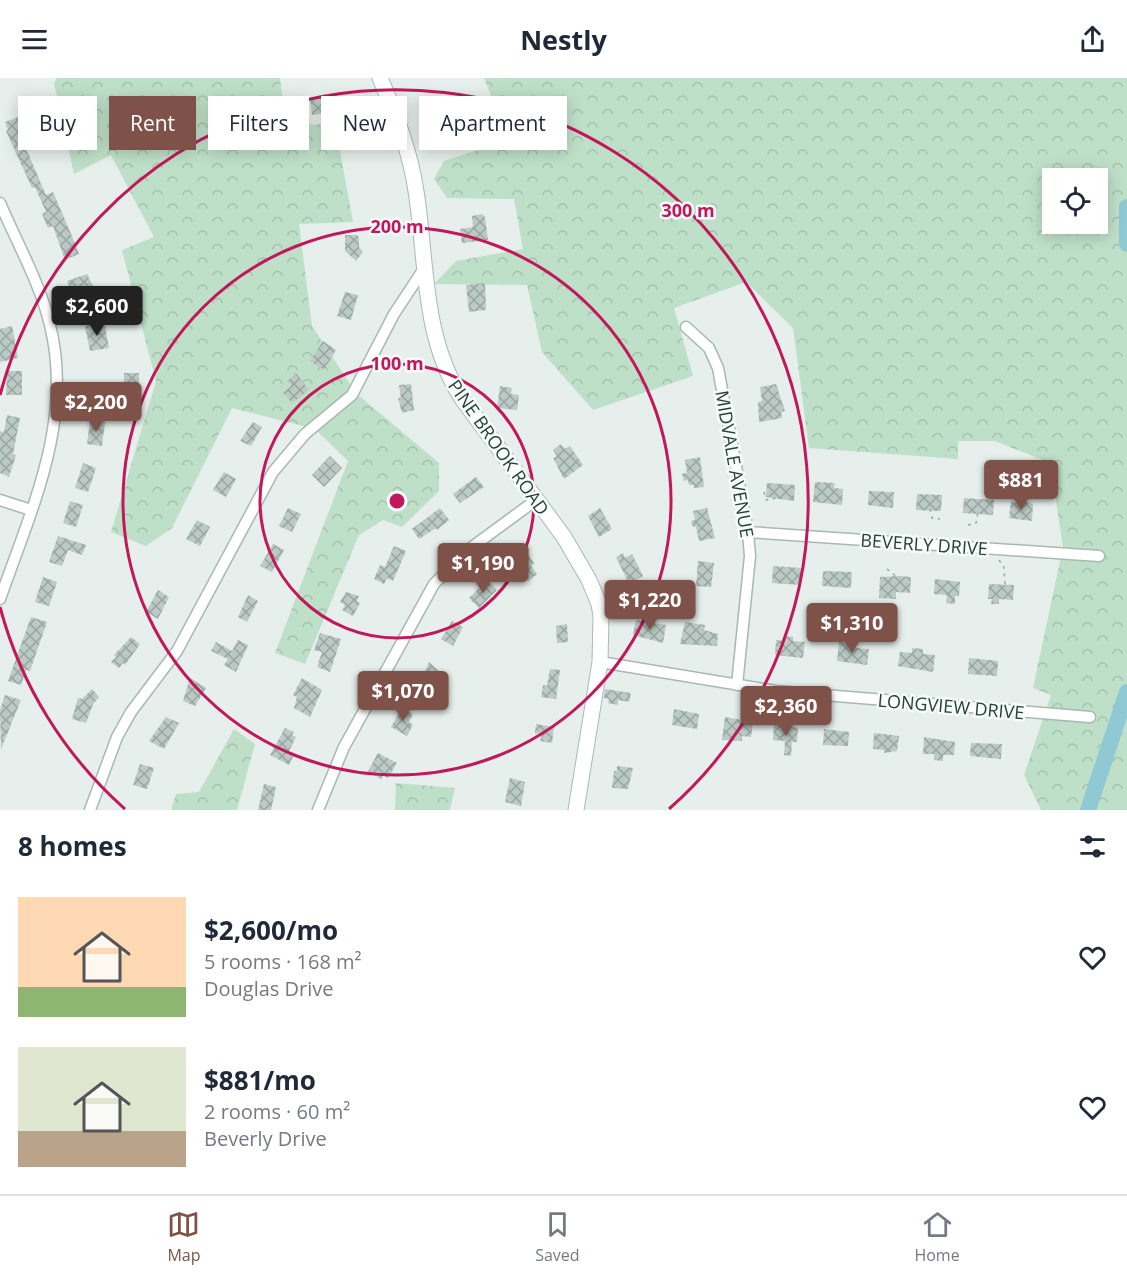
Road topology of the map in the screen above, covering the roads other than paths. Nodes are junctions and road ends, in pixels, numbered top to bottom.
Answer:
1 (380, 78) edge
2 (0, 203) edge
3 (425, 266) junction
4 (686, 327) dead end
5 (0, 500) edge
6 (536, 500) junction
7 (31, 510) junction
8 (748, 532) junction
9 (1099, 556) dead end
10 (0, 599) edge
11 (600, 662) junction
12 (737, 685) junction
13 (1090, 717) dead end
14 (90, 810) edge
15 (318, 810) edge
16 (576, 810) edge

1 - 3 street, PINE BROOK ROAD
2 - 7 street
3 - 6 street, PINE BROOK ROAD
3 - 14 street
4 - 8 street, MIDVALE AVENUE
5 - 7 street
6 - 11 street, PINE BROOK ROAD
6 - 15 street
7 - 10 street
8 - 9 street, BEVERLY DRIVE
8 - 12 street, MIDVALE AVENUE
11 - 12 street, LONGVIEW DRIVE
11 - 16 street, PINE BROOK ROAD
12 - 13 street, LONGVIEW DRIVE

